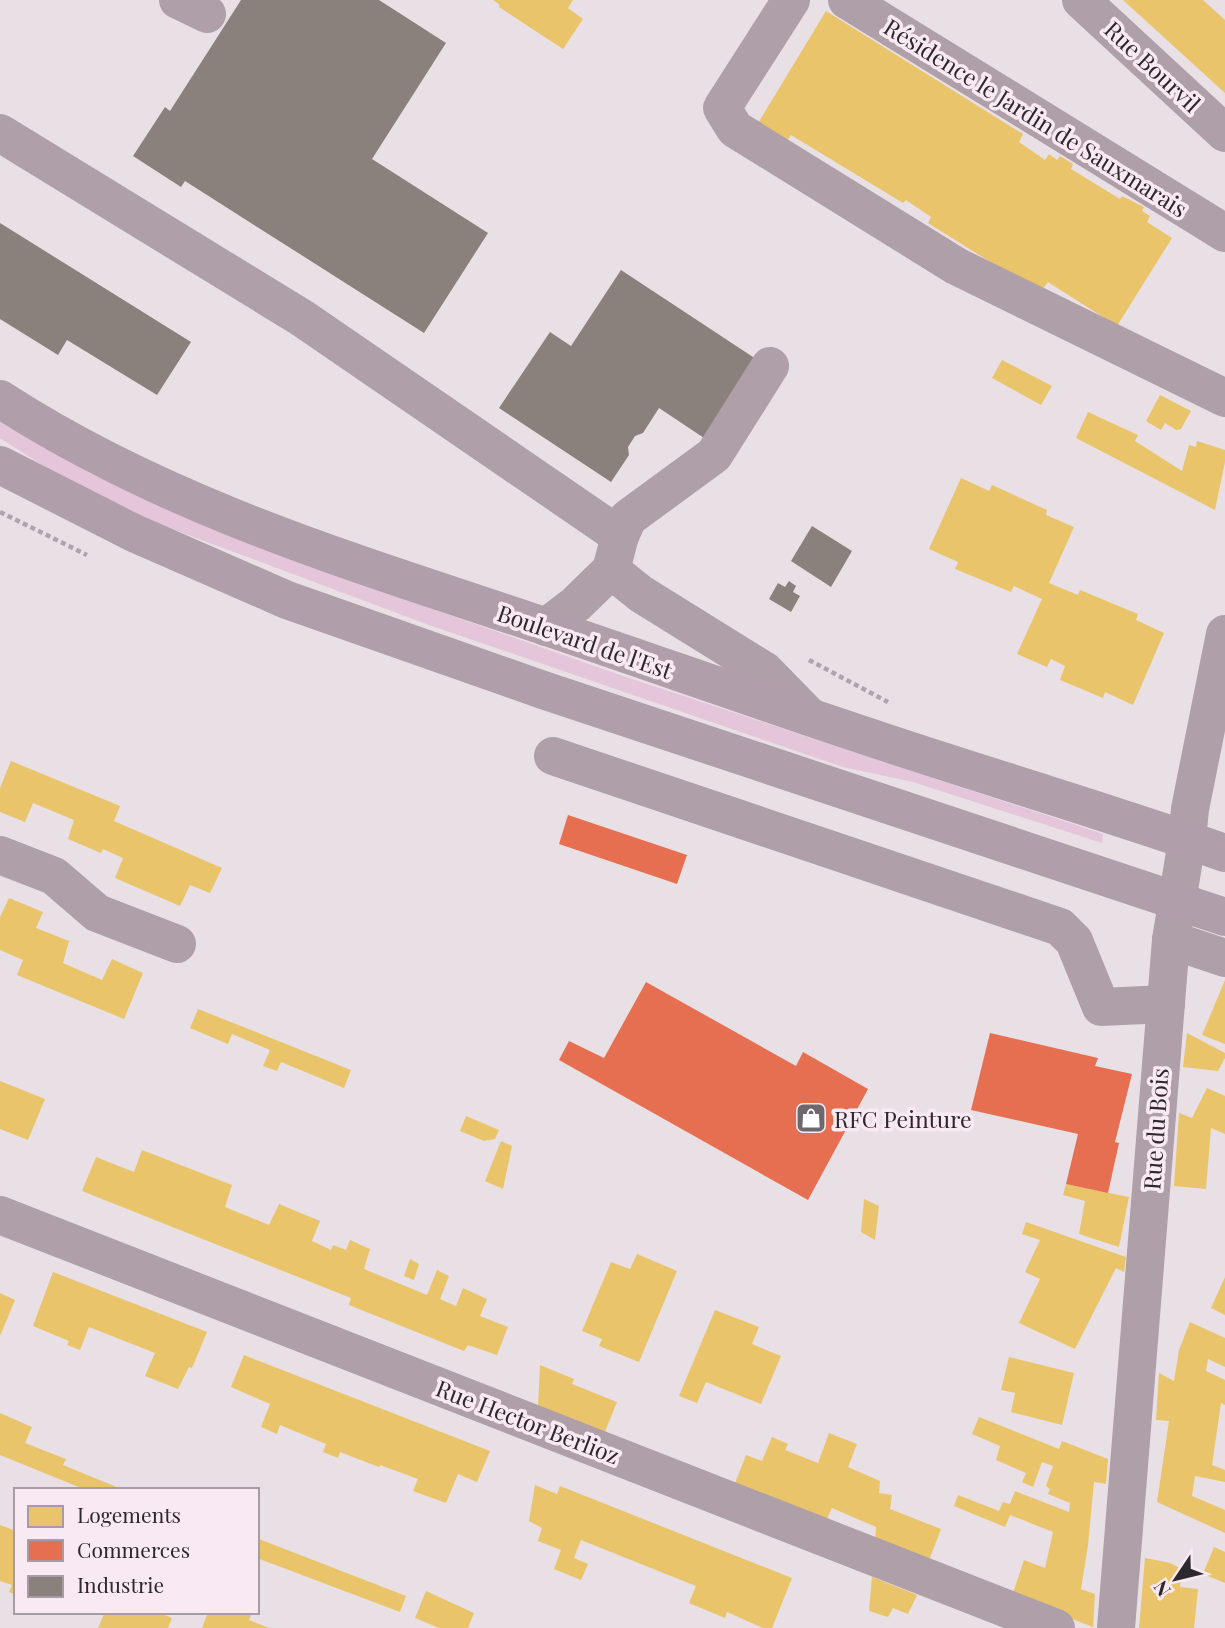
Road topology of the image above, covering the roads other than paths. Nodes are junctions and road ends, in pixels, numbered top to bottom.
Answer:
1 (791, 0) edge
2 (847, 0) edge
3 (1081, 0) edge
4 (1225, 133) edge
5 (0, 134) edge
6 (1225, 233) edge
7 (770, 366) dead end
8 (1225, 398) edge
9 (0, 399) edge
10 (0, 465) edge
11 (615, 553) junction
12 (546, 627) junction
13 (1225, 634) edge
14 (810, 718) junction
15 (553, 756) dead end
16 (1187, 840) junction
17 (1225, 853) edge
18 (0, 855) edge
19 (1178, 902) junction
20 (1225, 917) edge
21 (1171, 940) junction
22 (177, 944) dead end
23 (1225, 958) edge
24 (1166, 1004) junction
25 (0, 1215) edge
26 (1056, 1628) edge
27 (1116, 1628) edge

1 - 8 street
2 - 6 street, Résidence le Jardin de Sauxmarais
3 - 4 street, Rue Bourvil
5 - 11 street
7 - 11 street
9 - 12 main road, Boulevard de l'Est
10 - 19 main road
11 - 12 street
11 - 14 street
12 - 14 main road, Boulevard de l'Est
13 - 16 street, Rue du Bois
14 - 16 main road, Boulevard de l'Est
15 - 24 street
16 - 17 main road, Boulevard de l'Est
16 - 19 street, Rue du Bois
18 - 22 street
19 - 20 main road
19 - 21 street, Rue du Bois
21 - 23 street
21 - 24 street, Rue du Bois
24 - 27 street, Rue du Bois
25 - 26 street, Rue Hector Berlioz

